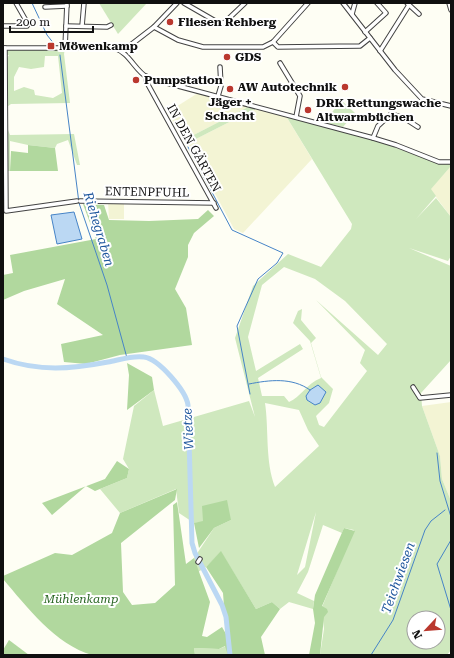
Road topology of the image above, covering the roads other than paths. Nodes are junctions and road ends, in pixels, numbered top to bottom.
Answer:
1 (16, 3) edge
2 (84, 3) edge
3 (177, 3) edge
4 (184, 3) edge
5 (245, 3) edge
6 (308, 3) edge
7 (343, 3) edge
8 (355, 3) edge
9 (377, 3) edge
10 (449, 3) edge
11 (408, 4) edge
12 (67, 5) edge
13 (45, 7) dead end
14 (451, 10) edge
15 (352, 14) junction
16 (419, 14) dead end
17 (111, 25) dead end
18 (3, 26) edge
19 (66, 26) junction
20 (82, 26) junction
21 (154, 26) junction
22 (366, 32) junction
23 (370, 38) junction
24 (273, 42) junction
25 (4, 48) edge
26 (65, 48) junction
27 (380, 51) junction
28 (123, 52) junction
29 (280, 63) dead end
30 (220, 67) dead end
31 (146, 76) junction
32 (218, 96) junction
33 (451, 106) edge
34 (296, 117) junction
35 (418, 127) dead end
36 (373, 138) junction
37 (451, 162) edge
38 (4, 180) edge
39 (214, 203) junction
40 (216, 208) dead end
41 (413, 387) dead end
42 (451, 395) edge

1 - 18 street
2 - 20 street
3 - 21 street
4 - 5 street
6 - 24 street
7 - 15 street
8 - 15 street
9 - 22 street
10 - 14 street
11 - 16 street
11 - 27 street
12 - 13 street
12 - 19 street
15 - 22 street
17 - 20 street
19 - 20 street
19 - 26 street
21 - 24 street
21 - 28 street
22 - 23 street
23 - 24 street
23 - 27 street
25 - 26 street
25 - 38 street
26 - 28 street
27 - 33 street
28 - 31 street
29 - 34 street
30 - 32 street
31 - 32 street
31 - 39 street, IN DEN GÄRTEN
32 - 34 street
34 - 36 street
35 - 36 street
36 - 37 street
38 - 39 street, ENTENPFUHL
39 - 40 street, IN DEN GÄRTEN
41 - 42 street

